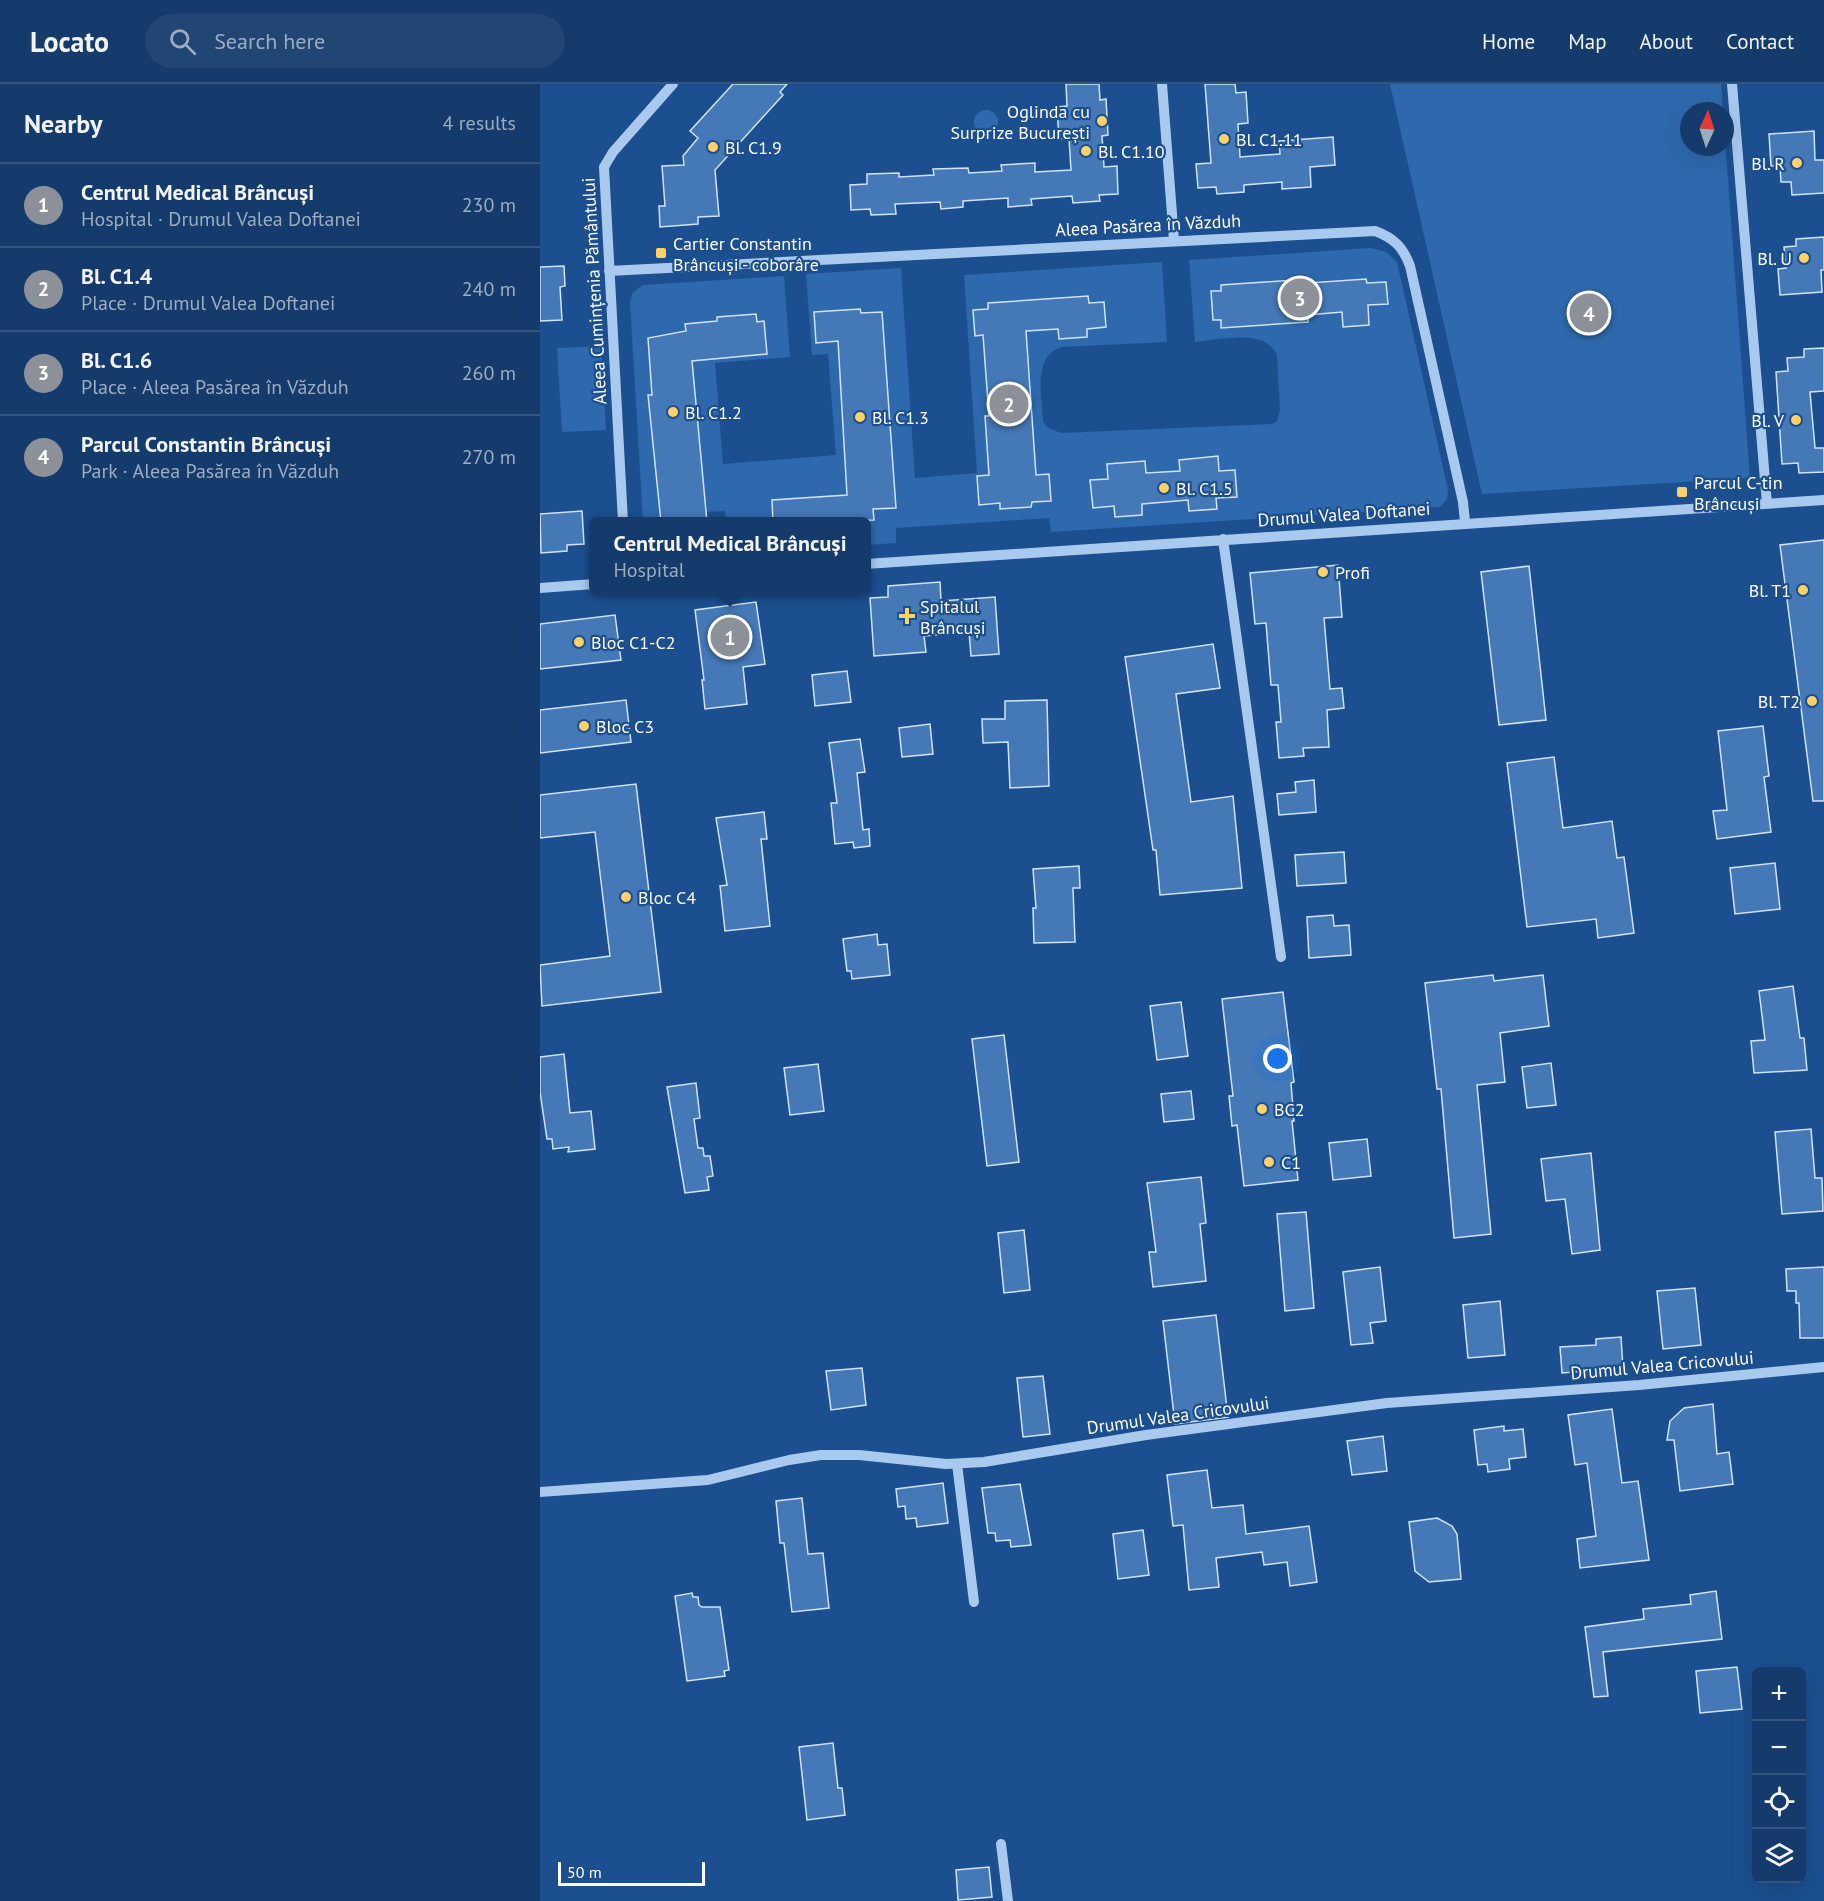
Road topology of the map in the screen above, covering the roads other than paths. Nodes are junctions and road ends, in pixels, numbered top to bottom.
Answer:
1 (673, 84) edge
2 (1162, 84) edge
3 (1732, 84) edge
4 (1174, 240) junction
5 (609, 271) junction
6 (1824, 500) edge
7 (1767, 504) junction
8 (623, 517) edge
9 (1465, 522) junction
10 (1223, 539) junction
11 (871, 564) edge
12 (589, 584) edge
13 (540, 588) edge
14 (1281, 957) dead end
15 (1824, 1367) edge
16 (957, 1464) junction
17 (540, 1492) edge
18 (974, 1602) dead end
19 (1001, 1844) dead end
20 (1008, 1901) edge

1 - 5 street, Aleea Cumințenia Pământului
2 - 4 street
3 - 7 street
4 - 5 street, Aleea Pasărea în Văzduh
4 - 9 street, Aleea Pasărea în Văzduh
5 - 8 street, Aleea Cumințenia Pământului
6 - 7 street, Drumul Valea Doftanei
7 - 9 street, Drumul Valea Doftanei
9 - 10 street, Drumul Valea Doftanei
10 - 11 street, Drumul Valea Doftanei
10 - 14 street
12 - 13 street
15 - 16 street, Drumul Valea Cricovului
16 - 17 street, Drumul Valea Cricovului
16 - 18 street
19 - 20 street

